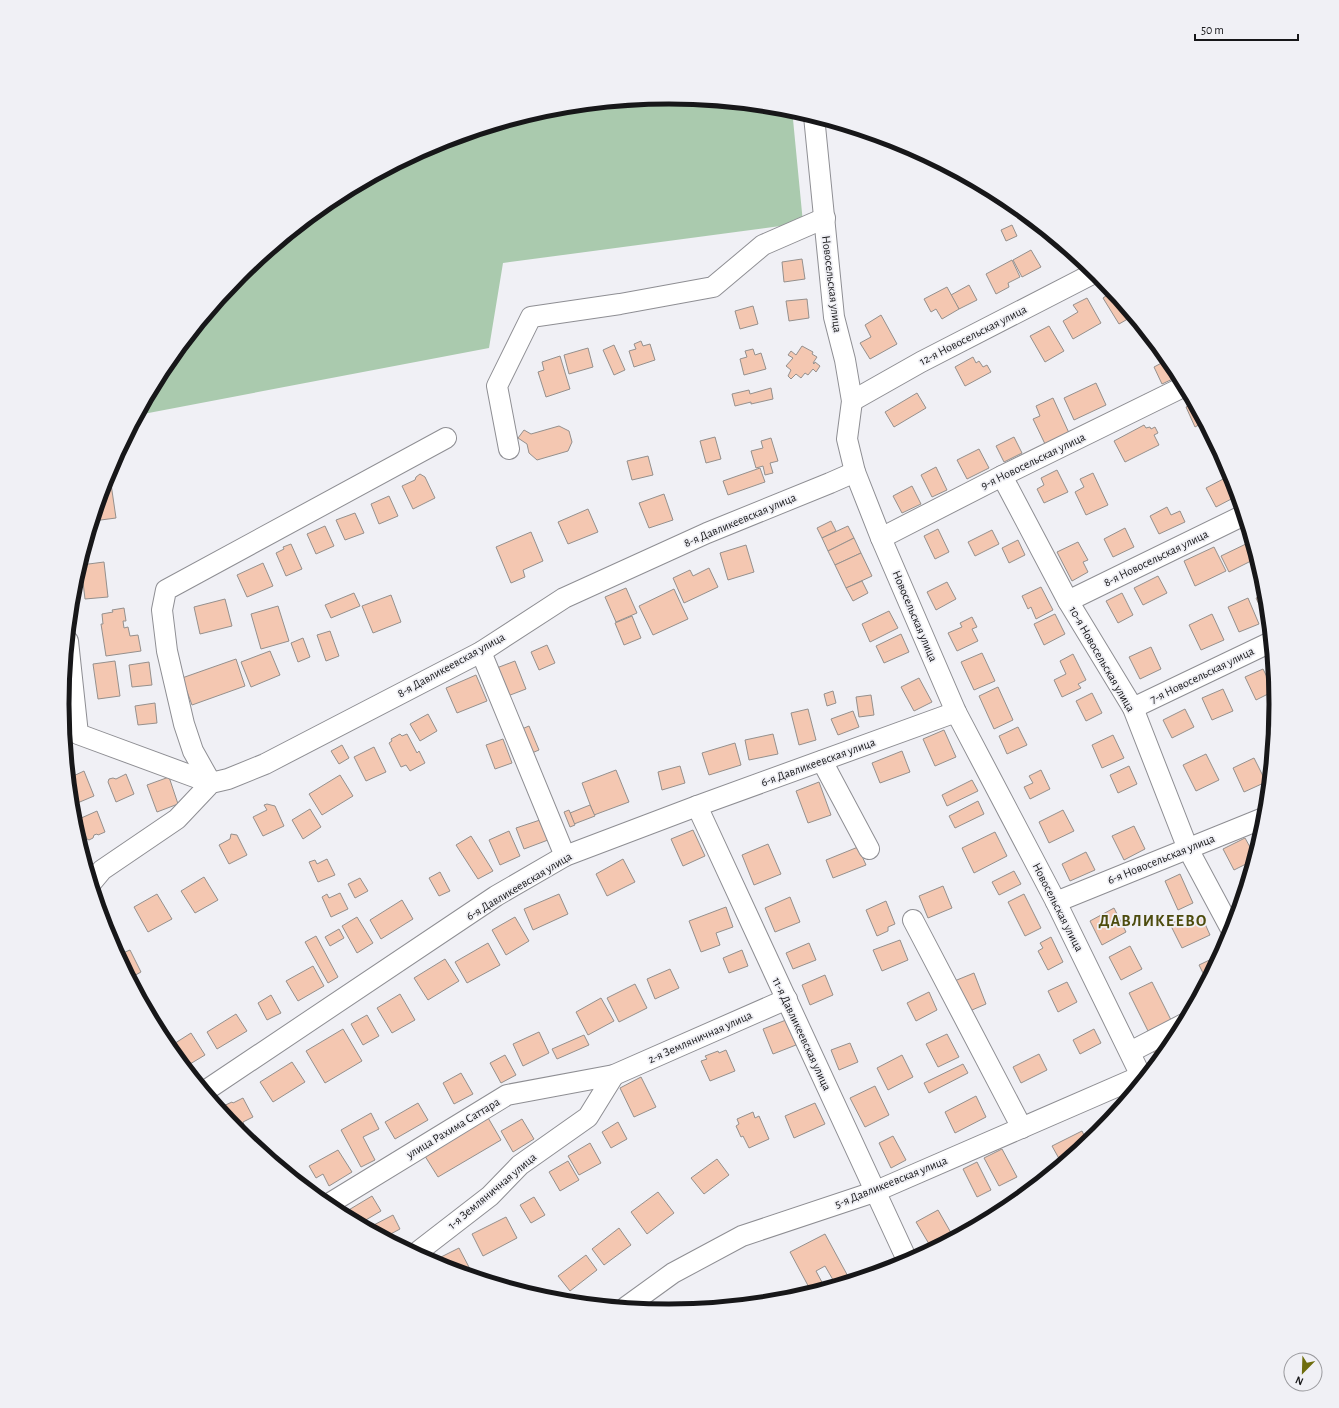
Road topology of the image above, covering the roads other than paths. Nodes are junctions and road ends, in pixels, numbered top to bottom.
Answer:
1 (815, 122) edge
2 (824, 218) junction
3 (1090, 275) edge
4 (1180, 388) edge
5 (852, 401) junction
6 (446, 438) dead end
7 (509, 449) dead end
8 (855, 472) junction
9 (1002, 476) junction
10 (1240, 517) edge
11 (881, 538) junction
12 (1068, 601) junction
13 (1267, 644) edge
14 (481, 652) junction
15 (70, 680) edge
16 (1133, 708) junction
17 (956, 712) junction
18 (72, 736) edge
19 (822, 761) junction
20 (211, 783) junction
21 (697, 806) junction
22 (1258, 820) edge
23 (869, 849) dead end
24 (1188, 849) junction
25 (565, 856) junction
26 (95, 878) edge
27 (1056, 902) junction
28 (913, 920) dead end
29 (1228, 923) edge
30 (786, 999) junction
31 (1175, 1029) edge
32 (1130, 1052) junction
33 (614, 1075) junction
34 (1141, 1076) edge
35 (1138, 1080) edge
36 (209, 1089) edge
37 (1022, 1128) junction
38 (874, 1192) junction
39 (333, 1201) edge
40 (420, 1250) edge
41 (905, 1256) edge
42 (631, 1303) edge

1 - 2 street, Новосельская улица
2 - 5 street, Новосельская улица
2 - 7 street
3 - 5 street, 12-я Новосельская улица
4 - 9 street, 9-я Новосельская улица
5 - 8 street, Новосельская улица
6 - 20 street
8 - 11 street, Новосельская улица
8 - 14 street, 8-я Давликеевская улица
9 - 11 street, 9-я Новосельская улица
9 - 12 street, 10-я Новосельская улица
10 - 12 street, 8-я Новосельская улица
11 - 17 street, Новосельская улица
12 - 16 street, 10-я Новосельская улица
13 - 16 street, 7-я Новосельская улица
14 - 20 street, 8-я Давликеевская улица
14 - 25 street
15 - 18 street
16 - 24 street, 10-я Новосельская улица
17 - 19 street, 6-я Давликеевская улица
17 - 27 street, Новосельская улица
18 - 20 street
19 - 21 street, 6-я Давликеевская улица
19 - 23 street
20 - 26 street
21 - 25 street, 6-я Давликеевская улица
21 - 30 street, 11-я Давликеевская улица
22 - 24 street, 6-я Новосельская улица
24 - 27 street, 6-я Новосельская улица
24 - 29 street, 10-я Новосельская улица
25 - 36 street, 6-я Давликеевская улица
27 - 32 street, Новосельская улица
28 - 37 street
30 - 33 street, 2-я Земляничная улица
30 - 38 street, 11-я Давликеевская улица
31 - 32 street
32 - 34 street, Новосельская улица
33 - 39 street, улица Рахима Саттара
33 - 40 street, 1-я Земляничная улица
35 - 37 street, 5-я Давликеевская улица
37 - 38 street, 5-я Давликеевская улица
38 - 41 street, 11-я Давликеевская улица
38 - 42 street, 5-я Давликеевская улица

